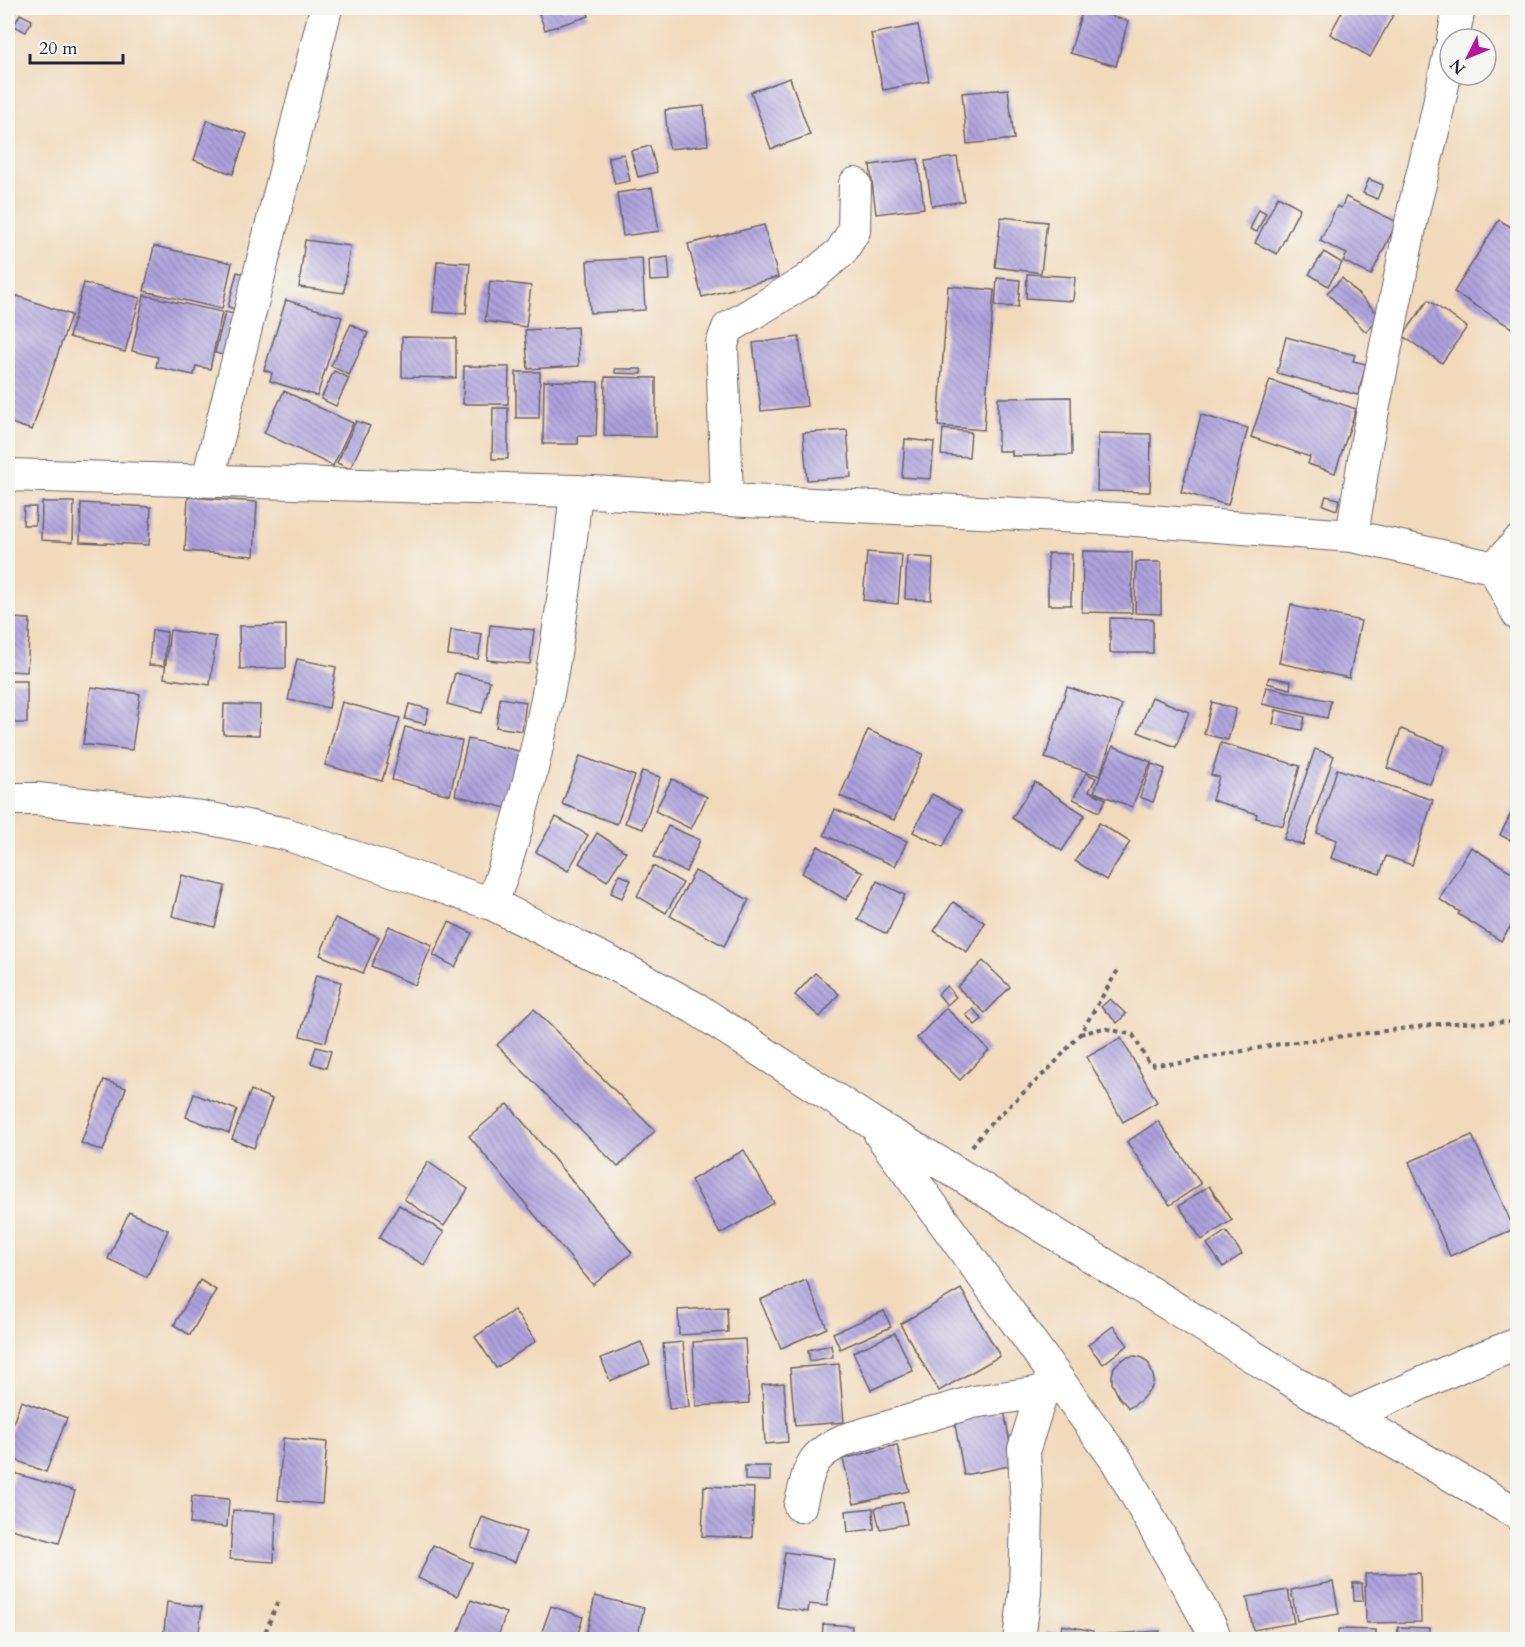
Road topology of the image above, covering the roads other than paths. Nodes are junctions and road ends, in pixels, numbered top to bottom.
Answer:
1 (326, 8) edge
2 (1459, 8) edge
3 (1455, 27) edge
4 (1442, 87) edge
5 (855, 184) dead end
6 (8, 475) edge
7 (208, 479) junction
8 (576, 491) junction
9 (727, 501) junction
10 (1352, 536) junction
11 (1518, 542) edge
12 (1506, 571) edge
13 (1518, 614) edge
14 (8, 799) edge
15 (492, 904) junction
16 (872, 1123) junction
17 (1518, 1344) edge
18 (1049, 1383) junction
19 (1349, 1416) junction
20 (801, 1506) dead end
21 (1518, 1514) edge
22 (1018, 1640) edge
23 (1216, 1640) edge

1 - 7 street
2 - 3 street
4 - 10 street
5 - 9 street
6 - 7 street
7 - 8 street
8 - 9 street
8 - 15 street
9 - 10 street
10 - 12 street
11 - 12 street
12 - 13 street
14 - 15 street
15 - 16 street
16 - 18 street
16 - 19 street
17 - 19 street
18 - 20 street
18 - 22 street
18 - 23 street
19 - 21 street

